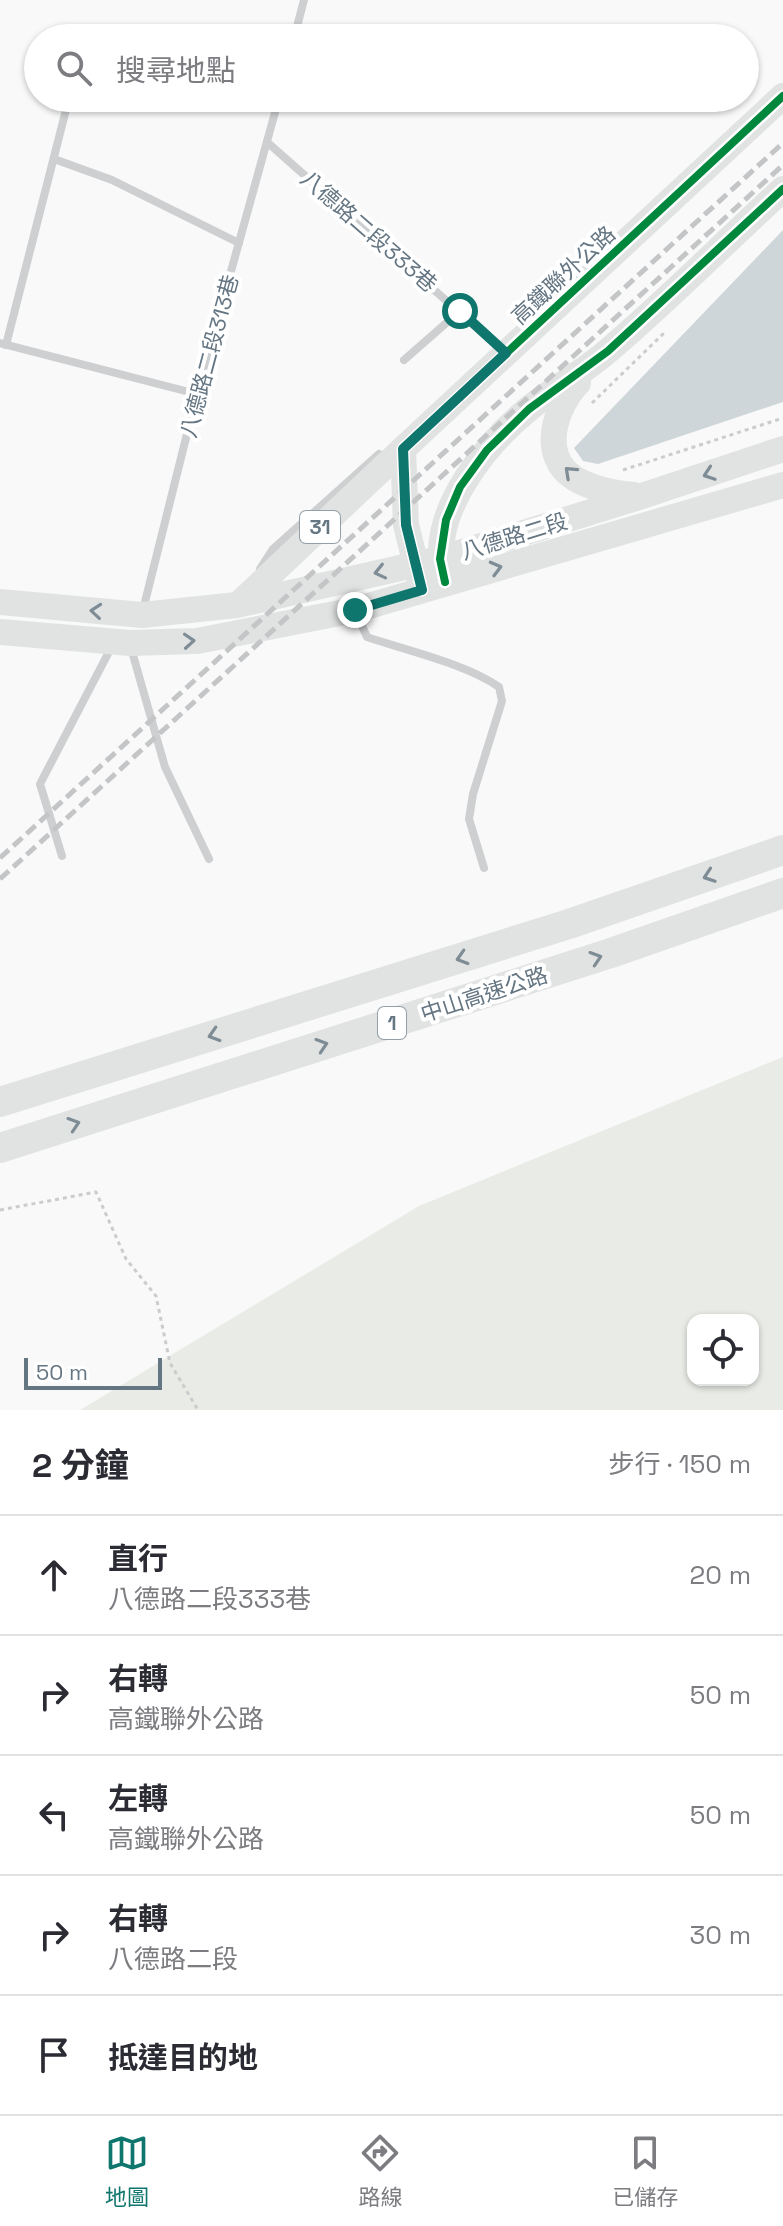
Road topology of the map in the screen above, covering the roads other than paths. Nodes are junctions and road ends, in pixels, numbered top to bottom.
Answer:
1 (304, 0) edge
2 (298, 24) edge
3 (783, 96) edge
4 (66, 112) edge
5 (275, 112) edge
6 (267, 142) junction
7 (54, 159) junction
8 (783, 189) edge
9 (239, 243) junction
10 (460, 311) junction
11 (3, 344) edge
12 (502, 350) junction
13 (608, 351) junction
14 (404, 360) dead end
15 (463, 379) dead end
16 (197, 394) junction
17 (398, 446) junction
18 (783, 449) edge
19 (783, 485) edge
20 (642, 496) junction
21 (431, 574) junction
22 (0, 602) edge
23 (237, 605) junction
24 (355, 610) junction
25 (142, 615) junction
26 (2, 635) edge
27 (122, 642) junction
28 (783, 850) edge
29 (62, 856) dead end
30 (209, 859) dead end
31 (484, 868) dead end
32 (783, 893) edge
33 (0, 1102) edge
34 (0, 1148) edge

1 - 2 lane
3 - 12 main road, 高鐵聯外公路 / 31
4 - 7 lane
5 - 6 lane, 八德路二段313巷
6 - 9 lane, 八德路二段313巷
6 - 10 lane, 八德路二段333巷
7 - 9 lane
7 - 11 lane
8 - 13 main road
9 - 16 lane, 八德路二段313巷
10 - 12 lane, 八德路二段333巷
10 - 14 lane
11 - 16 lane
12 - 15 lane
12 - 17 main road, 高鐵聯外公路 / 31
20 -> 13 main road
13 - 21 main road
16 - 25 lane, 八德路二段313巷
17 - 21 main road
17 - 23 main road, 31
18 -> 20 main road, 八德路二段
21 -> 19 main road, 八德路二段
20 - 21 main road, 八德路二段
21 -> 23 main road, 八德路二段
21 - 24 main road, 八德路二段
25 -> 22 main road, 八德路二段
23 - 25 main road, 八德路二段
27 -> 24 main road, 八德路二段
24 - 31 lane
26 - 27 main road, 八德路二段
27 - 29 lane
27 - 30 lane
28 -> 33 highway, 中山高速公路 / 1
34 -> 32 highway, 中山高速公路 / 1

